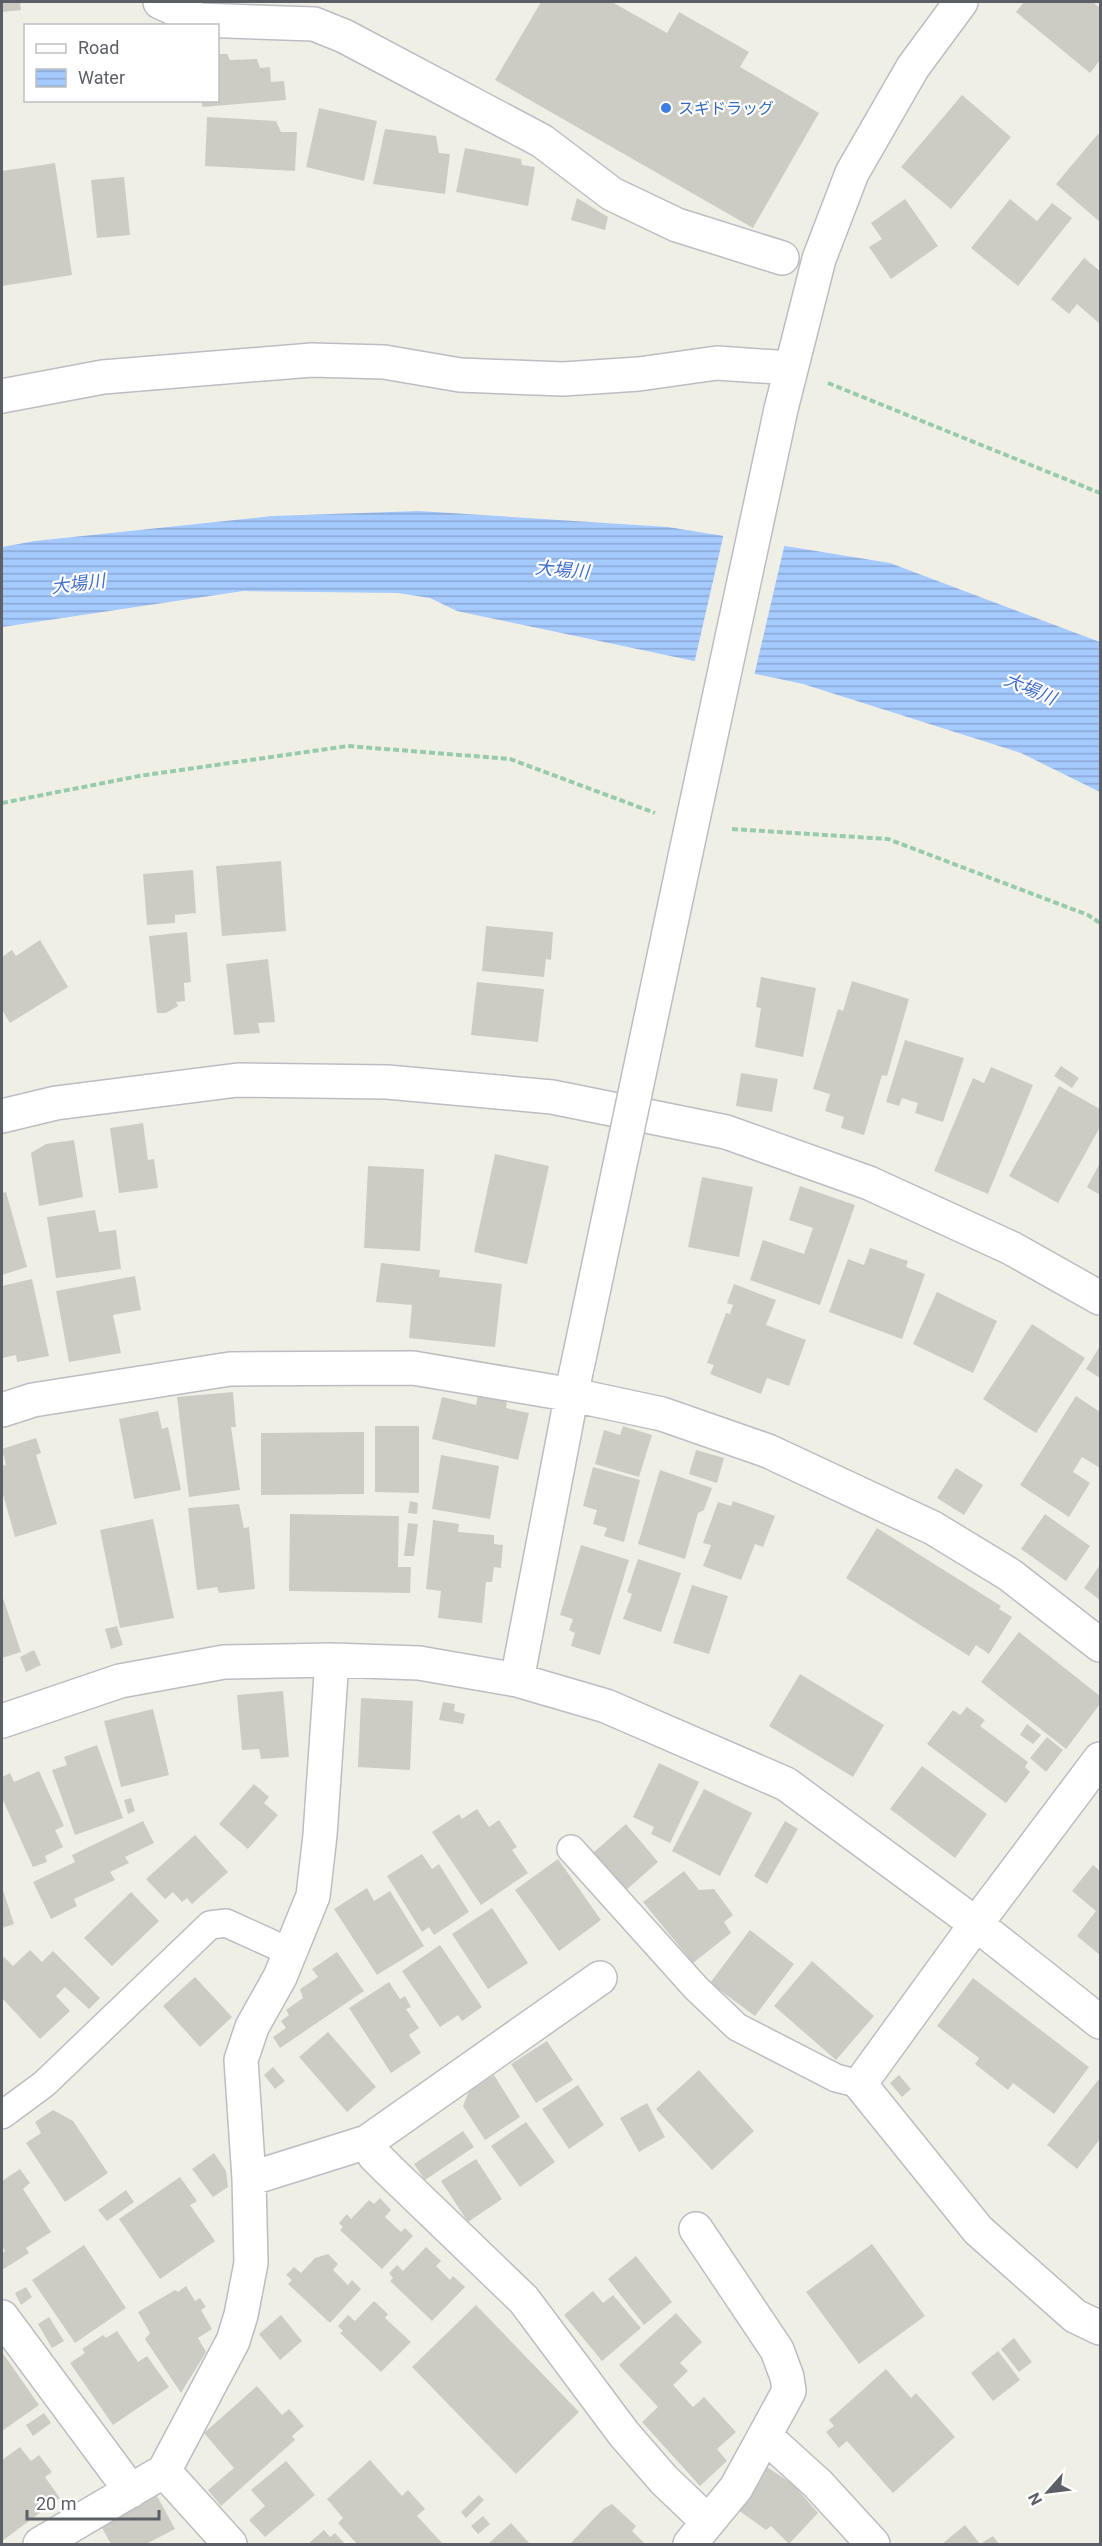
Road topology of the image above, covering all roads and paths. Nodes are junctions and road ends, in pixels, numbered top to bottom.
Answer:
1 (160, 2) edge
2 (961, 2) edge
3 (782, 258) dead end
4 (791, 368) junction
5 (2, 396) edge
6 (1101, 493) edge
7 (2, 803) edge
8 (691, 826) junction
9 (1101, 923) edge
10 (2, 1116) edge
11 (1101, 1298) edge
12 (575, 1381) junction
13 (2, 1410) edge
14 (1101, 1645) edge
15 (333, 1660) junction
16 (517, 1680) junction
17 (2, 1721) edge
18 (1101, 1759) edge
19 (571, 1849) dead end
20 (976, 1924) junction
21 (290, 1952) junction
22 (600, 1978) dead end
23 (1101, 2022) edge
24 (860, 2084) junction
25 (2, 2115) edge
26 (367, 2142) junction
27 (249, 2179) junction
28 (696, 2229) dead end
29 (2, 2317) edge
30 (1101, 2328) edge
31 (765, 2436) junction
32 (164, 2471) junction
33 (130, 2491) junction
34 (699, 2533) edge
35 (40, 2544) edge
36 (230, 2544) edge
37 (873, 2544) edge

1 - 3 street
2 - 4 street
4 - 5 street
4 - 6 path
4 - 8 street
7 - 8 path
8 - 9 path
8 - 12 street, bridge
10 - 11 street
12 - 13 street
12 - 14 street
12 - 16 street
15 - 16 street
15 - 17 street
15 - 21 street
16 - 20 street
18 - 20 street
19 - 24 lane
20 - 23 street
20 - 24 street
21 - 25 lane
21 - 27 street
22 - 26 street
24 - 30 street
26 - 27 street
26 - 34 street
27 - 32 street
28 - 31 street
29 - 33 street
31 - 34 street
31 - 37 street
32 - 33 street
32 - 36 street
33 - 35 street

